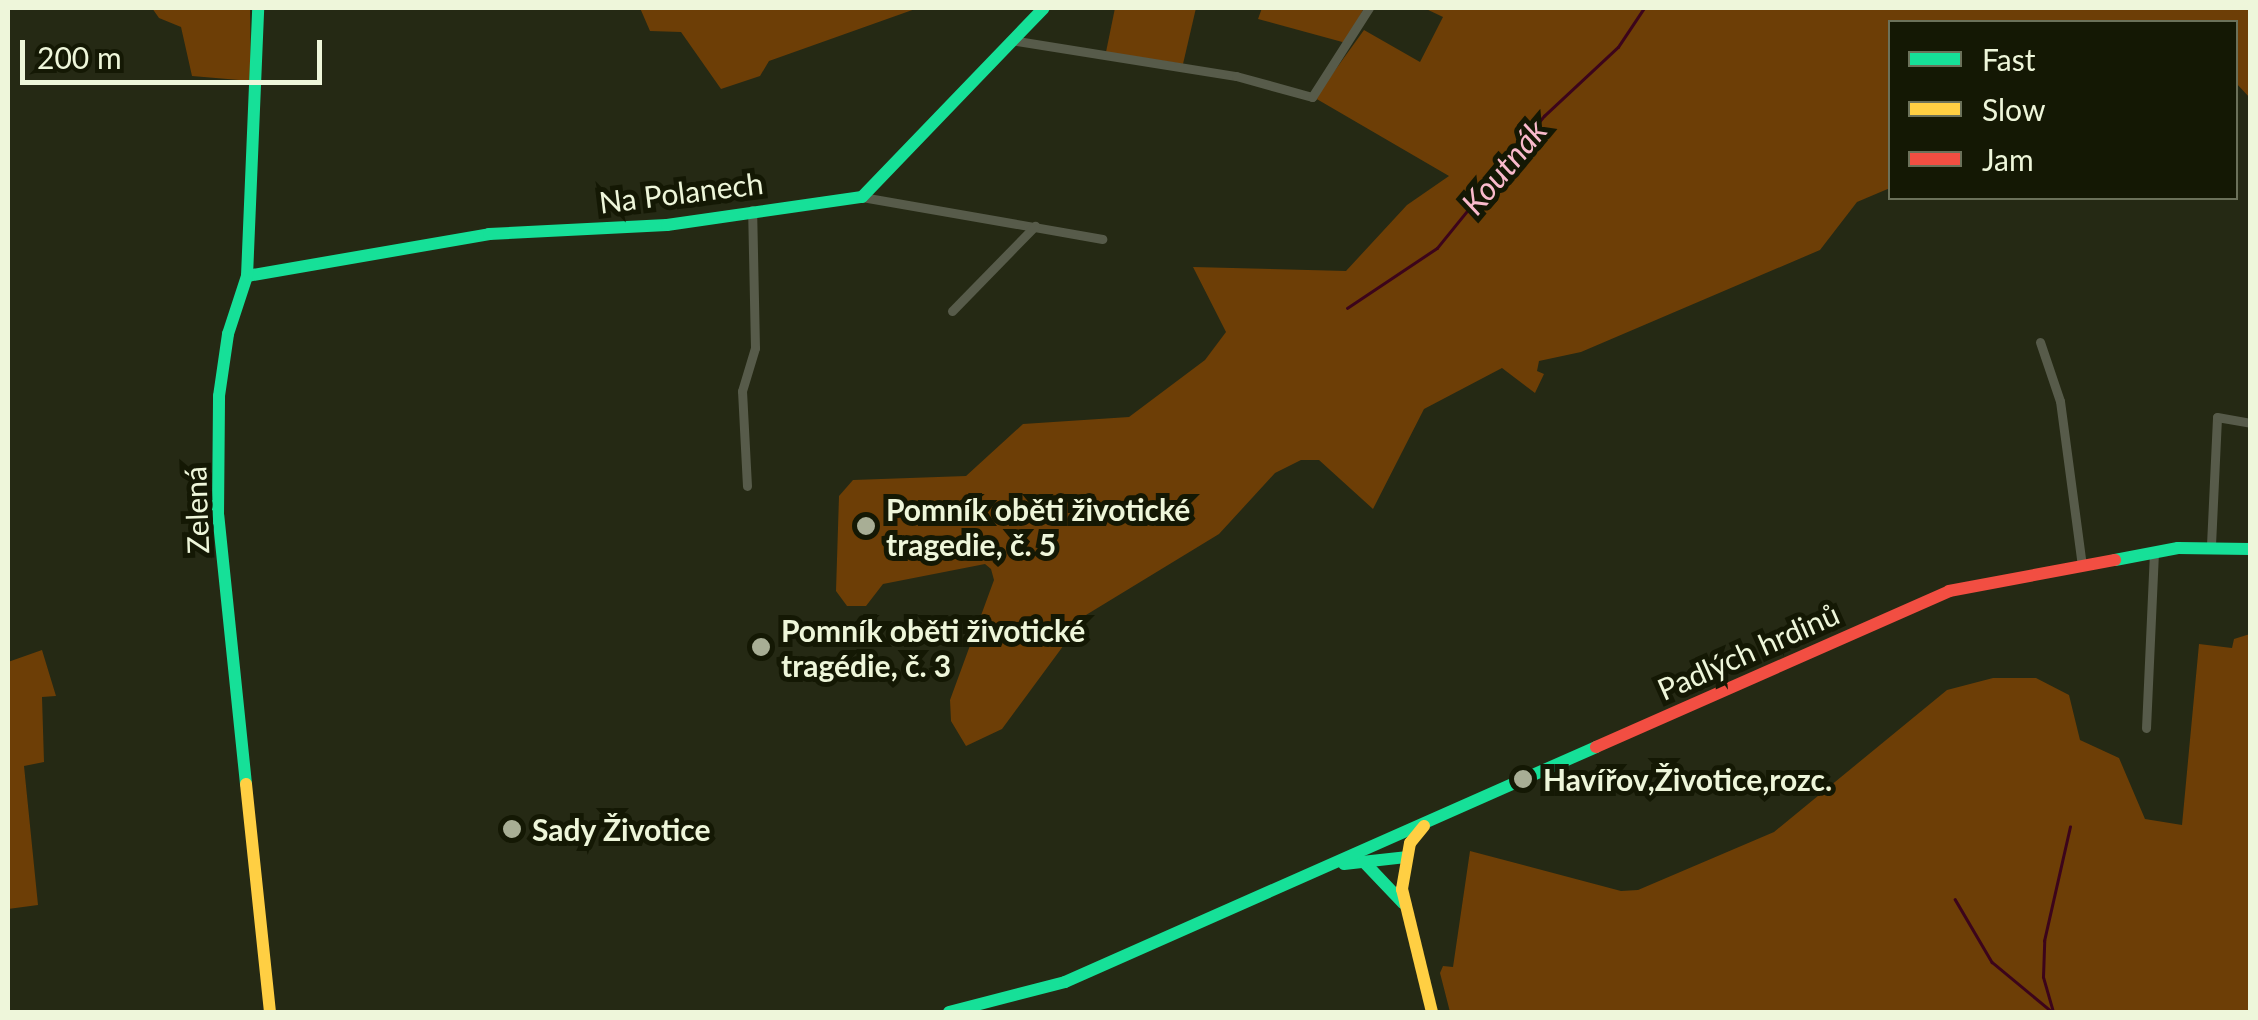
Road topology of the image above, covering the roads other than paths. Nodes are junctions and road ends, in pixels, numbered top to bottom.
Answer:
1 (258, 8) edge
2 (1044, 8) edge
3 (1369, 8) edge
4 (1017, 41) junction
5 (862, 198) junction
6 (752, 210) junction
7 (1034, 226) junction
8 (1102, 239) dead end
9 (247, 276) junction
10 (952, 311) dead end
11 (2040, 342) dead end
12 (2250, 423) edge
13 (746, 486) dead end
14 (2211, 544) junction
15 (2250, 549) edge
16 (2154, 552) junction
17 (2082, 565) junction
18 (2146, 728) dead end
19 (1439, 817) junction
20 (1377, 844) junction
21 (1406, 857) junction
22 (1364, 862) junction
23 (1332, 865) junction
24 (1404, 904) junction
25 (270, 1012) edge
26 (949, 1012) edge
27 (1432, 1012) edge

1 - 9 street, Zelená
2 - 4 street
3 - 4 street
4 - 5 street
5 - 6 street, Na Polanech
5 - 7 street
6 - 9 street, Na Polanech
6 - 13 street
7 - 8 street
7 - 10 street
9 - 25 street, Zelená
11 - 17 street
12 - 14 street
14 - 15 street, Padlých hrdinů
14 - 16 street, Padlých hrdinů
16 - 17 street, Padlých hrdinů
16 - 18 street
17 - 19 street, Padlých hrdinů
19 - 20 street, Padlých hrdinů
19 - 21 street
20 - 21 street
20 - 23 street, Padlých hrdinů
21 - 22 street, Padlých hrdinů
21 - 24 street
22 - 23 street, Padlých hrdinů
22 - 24 street
23 - 26 street, Padlých hrdinů
24 - 27 street

